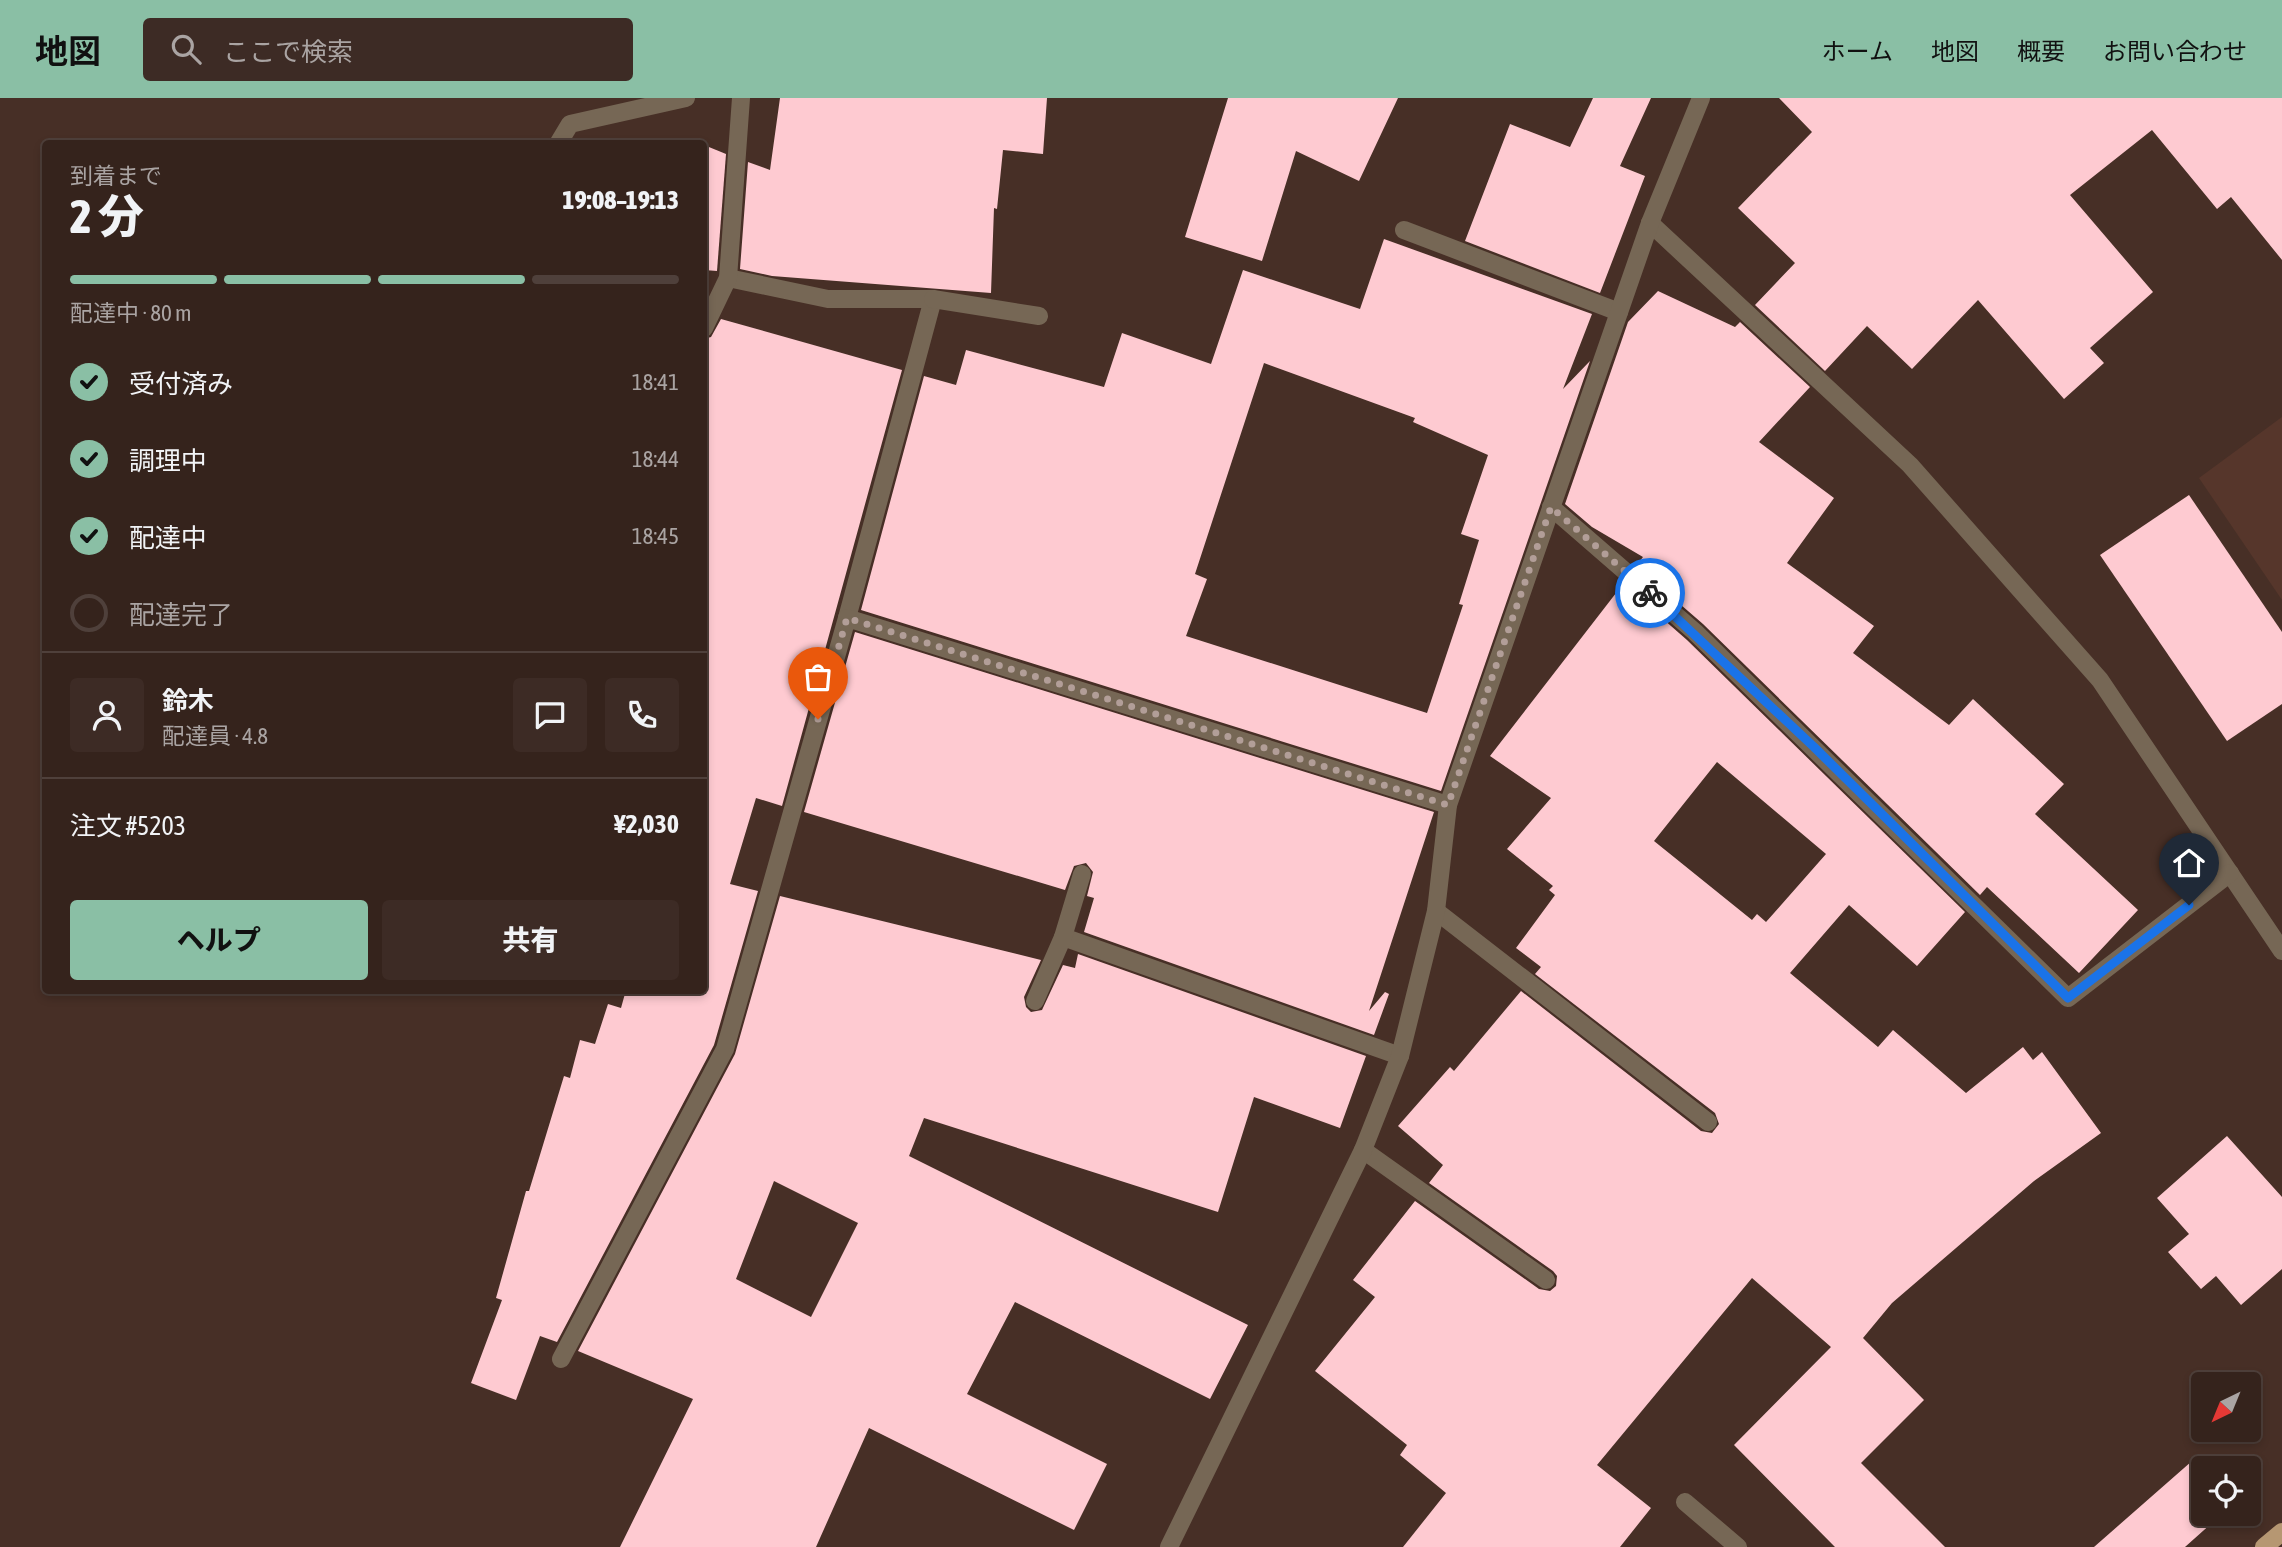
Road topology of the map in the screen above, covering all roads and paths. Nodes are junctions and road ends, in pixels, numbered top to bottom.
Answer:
1 (686, 98) edge
2 (741, 98) edge
3 (1701, 98) edge
4 (560, 140) edge
5 (1650, 223) junction
6 (1405, 230) dead end
7 (728, 278) junction
8 (933, 299) junction
9 (1619, 312) junction
10 (1039, 316) dead end
11 (707, 322) edge
12 (1551, 507) junction
13 (847, 618) junction
14 (1448, 805) junction
15 (2230, 873) junction
16 (1082, 874) dead end
17 (1436, 911) junction
18 (1063, 937) junction
19 (2282, 951) edge
20 (1035, 1001) dead end
21 (1400, 1056) junction
22 (1708, 1122) dead end
23 (1363, 1150) junction
24 (1546, 1280) dead end
25 (561, 1359) dead end
26 (1685, 1502) dead end
27 (2282, 1532) edge
28 (1169, 1547) edge
29 (1738, 1547) edge
30 (2264, 1547) edge

1 - 4 street
2 - 7 street
3 - 5 street
5 - 9 street
5 - 15 street
6 - 9 street
7 - 8 street
7 - 11 street
8 - 10 street
8 - 13 street
9 - 12 street
12 - 14 street
12 - 15 street
13 - 14 street
13 - 25 street
14 - 17 street
15 - 19 street
16 - 18 street
17 - 21 street
17 - 22 street
18 - 20 street
18 - 21 street
21 - 23 street
23 - 24 street
23 - 28 street
26 - 29 street
27 - 30 main road

